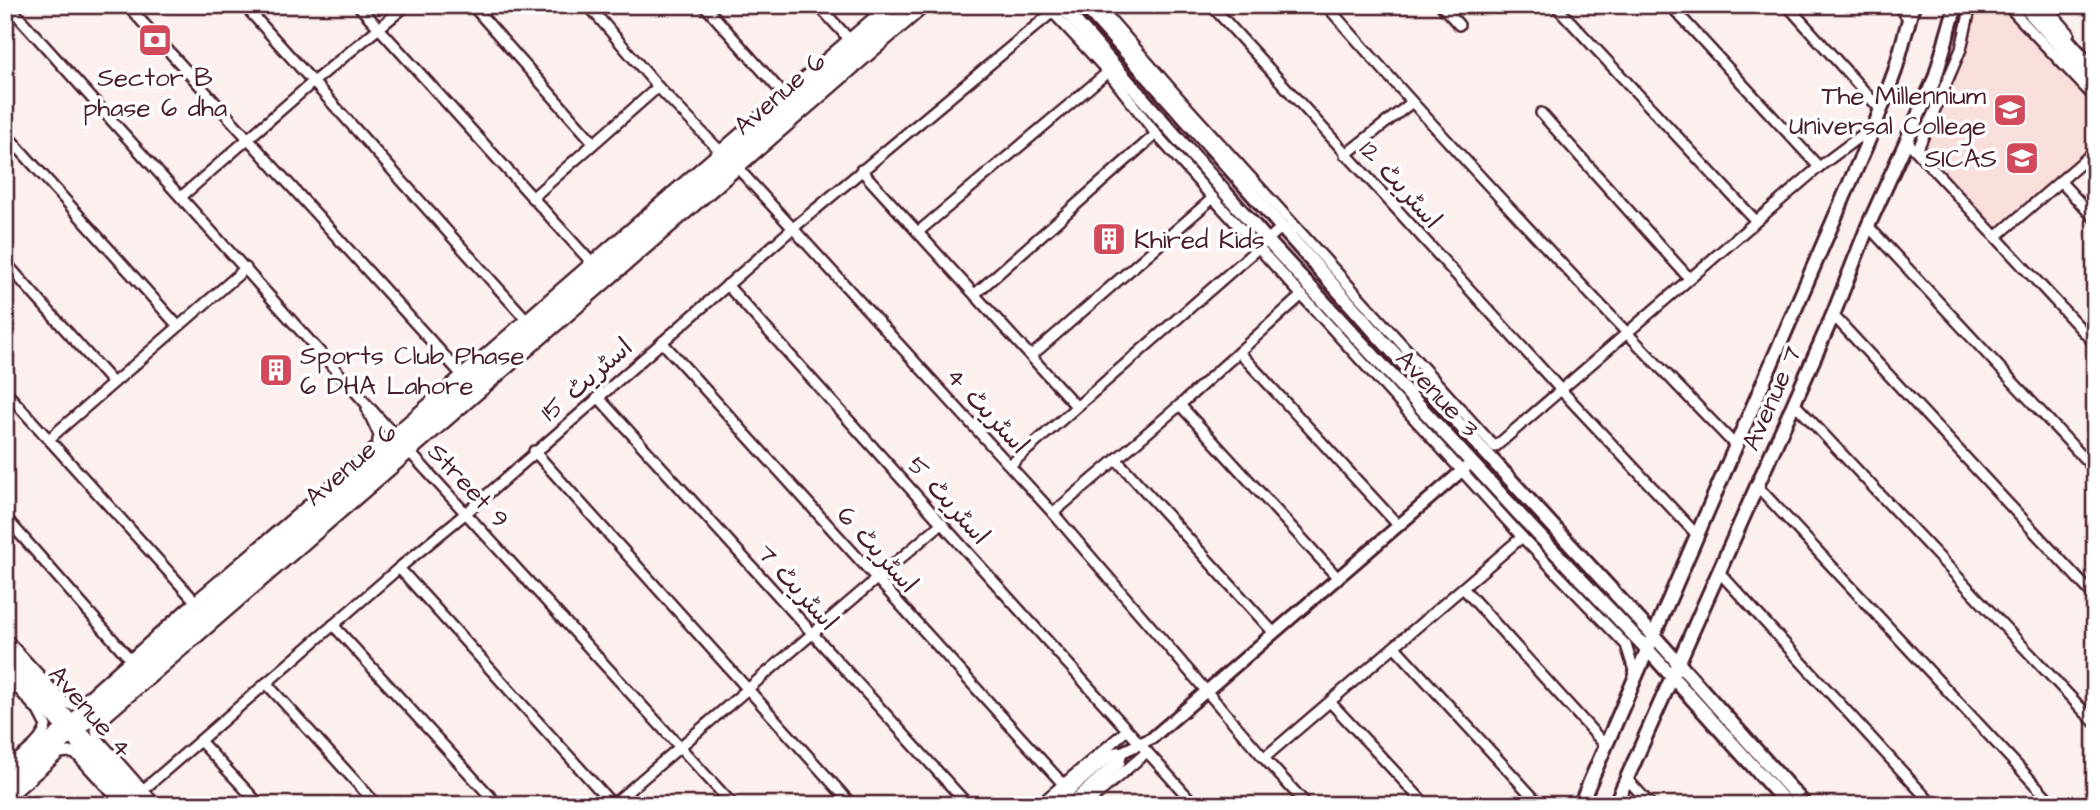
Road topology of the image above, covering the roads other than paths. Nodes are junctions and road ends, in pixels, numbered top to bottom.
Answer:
1 (8, 5) edge
2 (127, 5) edge
3 (244, 5) edge
4 (358, 5) edge
5 (407, 5) edge
6 (472, 5) edge
7 (588, 5) edge
8 (704, 5) edge
9 (818, 5) edge
10 (888, 5) edge
11 (900, 5) edge
12 (916, 5) edge
13 (927, 5) edge
14 (1084, 5) edge
15 (1098, 5) edge
16 (1211, 5) edge
17 (1326, 5) edge
18 (1441, 5) edge
19 (1555, 5) edge
20 (1670, 5) edge
21 (1787, 5) edge
22 (1897, 5) edge
23 (1913, 5) edge
24 (1956, 5) edge
25 (1971, 5) edge
26 (2007, 5) edge
27 (2023, 5) edge
28 (2036, 5) edge
29 (2045, 5) edge
30 (1055, 7) edge
31 (1910, 20) junction
32 (1459, 26) dead end
33 (379, 29) junction
34 (849, 39) junction
35 (2085, 62) edge
36 (2095, 71) edge
37 (1108, 72) junction
38 (313, 82) junction
39 (2095, 85) edge
40 (658, 87) junction
41 (784, 95) junction
42 (2095, 98) edge
43 (1411, 103) junction
44 (1880, 109) junction
45 (1541, 113) dead end
46 (1875, 125) junction
47 (5, 133) edge
48 (1156, 134) junction
49 (249, 139) junction
50 (1907, 141) junction
51 (593, 142) junction
52 (1917, 151) junction
53 (2095, 151) edge
54 (1345, 155) junction
55 (728, 159) junction
56 (1819, 167) junction
57 (861, 170) junction
58 (2060, 181) junction
59 (181, 198) junction
60 (532, 198) junction
61 (1213, 198) junction
62 (2095, 219) edge
63 (1756, 220) junction
64 (1868, 226) junction
65 (1280, 228) junction
66 (792, 229) junction
67 (918, 232) junction
68 (1997, 236) junction
69 (1262, 243) junction
70 (5, 262) edge
71 (591, 262) junction
72 (246, 268) junction
73 (1689, 278) junction
74 (727, 285) junction
75 (975, 294) junction
76 (1302, 295) junction
77 (1833, 315) junction
78 (525, 318) junction
79 (178, 326) junction
80 (1626, 332) junction
81 (662, 342) junction
82 (2095, 344) edge
83 (1239, 352) junction
84 (1031, 356) junction
85 (461, 374) junction
86 (112, 382) junction
87 (1561, 390) junction
88 (5, 391) edge
89 (598, 397) junction
90 (364, 401) junction
91 (1794, 403) junction
92 (1180, 405) junction
93 (1076, 406) junction
94 (49, 439) junction
95 (402, 443) junction
96 (1736, 446) junction
97 (534, 451) junction
98 (1116, 459) junction
99 (1010, 465) junction
100 (1467, 467) junction
101 (2095, 470) edge
102 (1757, 486) junction
103 (466, 513) junction
104 (1053, 513) junction
105 (5, 517) edge
106 (942, 523) junction
107 (1398, 524) junction
108 (1698, 536) junction
109 (1522, 537) junction
110 (399, 568) junction
111 (1719, 572) junction
112 (1338, 578) junction
113 (877, 579) junction
114 (1463, 588) junction
115 (2095, 597) edge
116 (195, 601) junction
117 (333, 625) junction
118 (1616, 625) junction
119 (1273, 633) junction
120 (813, 634) junction
121 (1654, 636) junction
122 (5, 638) edge
123 (1395, 647) junction
124 (5, 649) edge
125 (1648, 650) junction
126 (130, 659) junction
127 (5, 663) edge
128 (1675, 671) junction
129 (5, 674) edge
130 (1636, 678) junction
131 (266, 683) junction
132 (749, 688) junction
133 (1208, 691) junction
134 (1331, 702) junction
135 (95, 708) junction
136 (48, 710) junction
137 (2095, 723) edge
138 (71, 729) junction
139 (1127, 730) junction
140 (200, 741) junction
141 (681, 746) junction
142 (1606, 746) junction
143 (1143, 748) junction
144 (47, 749) junction
145 (91, 752) junction
146 (1120, 753) junction
147 (1264, 758) junction
148 (5, 769) edge
149 (5, 779) edge
150 (1627, 779) junction
151 (1063, 785) junction
152 (143, 790) junction
153 (5, 793) edge
154 (5, 801) edge
155 (123, 805) edge
156 (133, 805) edge
157 (142, 805) edge
158 (156, 805) edge
159 (260, 805) edge
160 (377, 805) edge
161 (498, 805) edge
162 (613, 805) edge
163 (733, 805) edge
164 (852, 805) edge
165 (968, 805) edge
166 (1039, 805) edge
167 (1051, 805) edge
168 (1071, 805) edge
169 (1085, 805) edge
170 (1195, 805) edge
171 (1307, 805) edge
172 (1426, 805) edge
173 (1540, 805) edge
174 (1580, 805) edge
175 (1615, 805) edge
176 (1650, 805) edge
177 (1788, 805) edge
178 (1805, 805) edge
179 (1933, 805) edge
180 (2054, 805) edge

1 - 59 street, Street 9
2 - 49 street
3 - 38 street
4 - 33 street
5 - 33 street
6 - 51 street
7 - 40 street, اسٹریٹ 4
8 - 41 street
9 - 34 street
10 - 34 street
11 - 55 main road, Avenue 6
12 - 55 main road, Avenue 6
13 - 55 street
14 - 65 main road, Avenue 3
15 - 87 street
16 - 54 street, اسٹریٹ 12
17 - 43 street
18 - 32 street
19 - 63 street
20 - 56 street
21 - 44 street
22 - 31 street
23 - 31 main road, Avenue 7
24 - 50 main road, Avenue 7
25 - 52 street
26 - 42 street
27 - 35 main road
28 - 35 main road
29 - 35 street
30 - 37 street
30 - 57 street, اسٹریٹ 15
30 - 69 main road, Avenue 3
31 - 44 main road, Avenue 7
33 - 38 street
33 - 60 street
34 - 41 street
35 - 36 main road
35 - 39 main road
37 - 48 street
37 - 67 street
38 - 49 street
38 - 78 street
40 - 51 street
40 - 55 street, اسٹریٹ 4
41 - 55 street
43 - 54 street
43 - 80 street
44 - 46 main road, Avenue 7
45 - 73 street
46 - 56 street
46 - 96 main road, Avenue 7
47 - 79 street
48 - 61 street
48 - 75 street
49 - 59 street
49 - 85 street
50 - 52 street
50 - 64 main road, Avenue 7
51 - 60 street
52 - 68 street
53 - 58 street
54 - 87 street, اسٹریٹ 12
55 - 66 street, اسٹریٹ 4
55 - 71 street
55 - 95 main road, Avenue 6
56 - 63 street
57 - 66 street, اسٹریٹ 15
57 - 67 street
58 - 62 street
58 - 68 street
59 - 72 street, Street 9
60 - 71 street
61 - 69 street
61 - 84 street
63 - 73 street
64 - 77 main road, Avenue 7
64 - 101 street
65 - 69 street
65 - 121 main road, Avenue 3
66 - 74 street, اسٹریٹ 15
66 - 99 street, اسٹریٹ 4
67 - 75 street
68 - 82 street
69 - 76 street
69 - 93 street
69 - 100 main road, Avenue 3
70 - 86 street
71 - 78 street
72 - 79 street
72 - 90 street, Street 9
73 - 80 street
74 - 81 street, اسٹریٹ 15
74 - 106 street, اسٹریٹ 5
75 - 84 street
76 - 83 street
76 - 100 street
77 - 91 main road, Avenue 7
77 - 115 street
78 - 85 street
79 - 86 street
80 - 87 street
80 - 96 street
81 - 89 street, اسٹریٹ 15
81 - 113 street, اسٹریٹ 6
83 - 92 street
83 - 107 street
84 - 93 street
85 - 95 street
86 - 94 street
87 - 108 street, اسٹریٹ 12
88 - 94 street
89 - 97 street, اسٹریٹ 15
89 - 120 street, اسٹریٹ 7
90 - 95 street, Street 9
90 - 116 street
91 - 102 main road, Avenue 7
91 - 137 street
92 - 98 street
92 - 112 street
93 - 99 street
94 - 116 street
95 - 103 street, Street 9
95 - 135 main road, Avenue 6
96 - 108 main road, Avenue 7
97 - 103 street, اسٹریٹ 15
97 - 132 street
98 - 104 street
98 - 119 street
99 - 104 street, اسٹریٹ 4
100 - 107 street
100 - 109 street
100 - 118 main road, Avenue 3
102 - 111 main road, Avenue 7
102 - 180 street
103 - 110 street, اسٹریٹ 15
103 - 141 street, Street 9
104 - 133 street, اسٹریٹ 4
105 - 126 street
106 - 113 street
106 - 139 street, اسٹریٹ 5
107 - 112 street
108 - 121 main road, Avenue 7
109 - 114 street
109 - 118 street
110 - 117 street, اسٹریٹ 15
110 - 162 street
111 - 128 main road, Avenue 7
111 - 179 street
112 - 119 street
113 - 120 street
113 - 151 street, اسٹریٹ 6
114 - 123 street
114 - 142 street
116 - 126 street
117 - 131 street, اسٹریٹ 15
117 - 161 street
118 - 125 main road, Avenue 3
118 - 130 street
119 - 133 street
120 - 132 street
120 - 165 street, اسٹریٹ 7
121 - 125 main road, Avenue 7
121 - 128 main road, Avenue 3
122 - 135 street
123 - 134 street
123 - 173 street
124 - 136 main road, Avenue 4
125 - 128 main road, Avenue 3
125 - 130 main road, Avenue 7
126 - 135 street
127 - 136 main road, Avenue 4
128 - 150 main road, Avenue 7
128 - 177 main road, Avenue 3
128 - 178 main road, Avenue 3
129 - 136 street
130 - 142 main road, Avenue 7
131 - 140 street, اسٹریٹ 15
131 - 160 street
132 - 141 street
132 - 164 street
133 - 143 street
133 - 147 street, اسٹریٹ 4
134 - 147 street
134 - 172 street
135 - 136 main road
135 - 138 main road, Avenue 6
135 - 145 main road
136 - 138 main road, Avenue 4
136 - 144 main road
138 - 144 main road, Avenue 6
138 - 145 main road, Avenue 4
139 - 143 street, اسٹریٹ 5
139 - 151 street
140 - 152 street, اسٹریٹ 15
140 - 159 street
141 - 162 street
141 - 163 street, Street 9
142 - 174 main road, Avenue 7
143 - 146 street
143 - 169 street
143 - 170 street, اسٹریٹ 5
144 - 145 main road
144 - 148 street
144 - 149 main road, Avenue 6
144 - 153 main road, Avenue 6
144 - 154 street
145 - 152 street
145 - 155 street
145 - 156 main road, Avenue 4
145 - 157 main road, Avenue 4
146 - 167 main road
146 - 168 main road
147 - 171 street, اسٹریٹ 4
150 - 175 main road, Avenue 7
150 - 176 street
151 - 166 street
152 - 158 street

